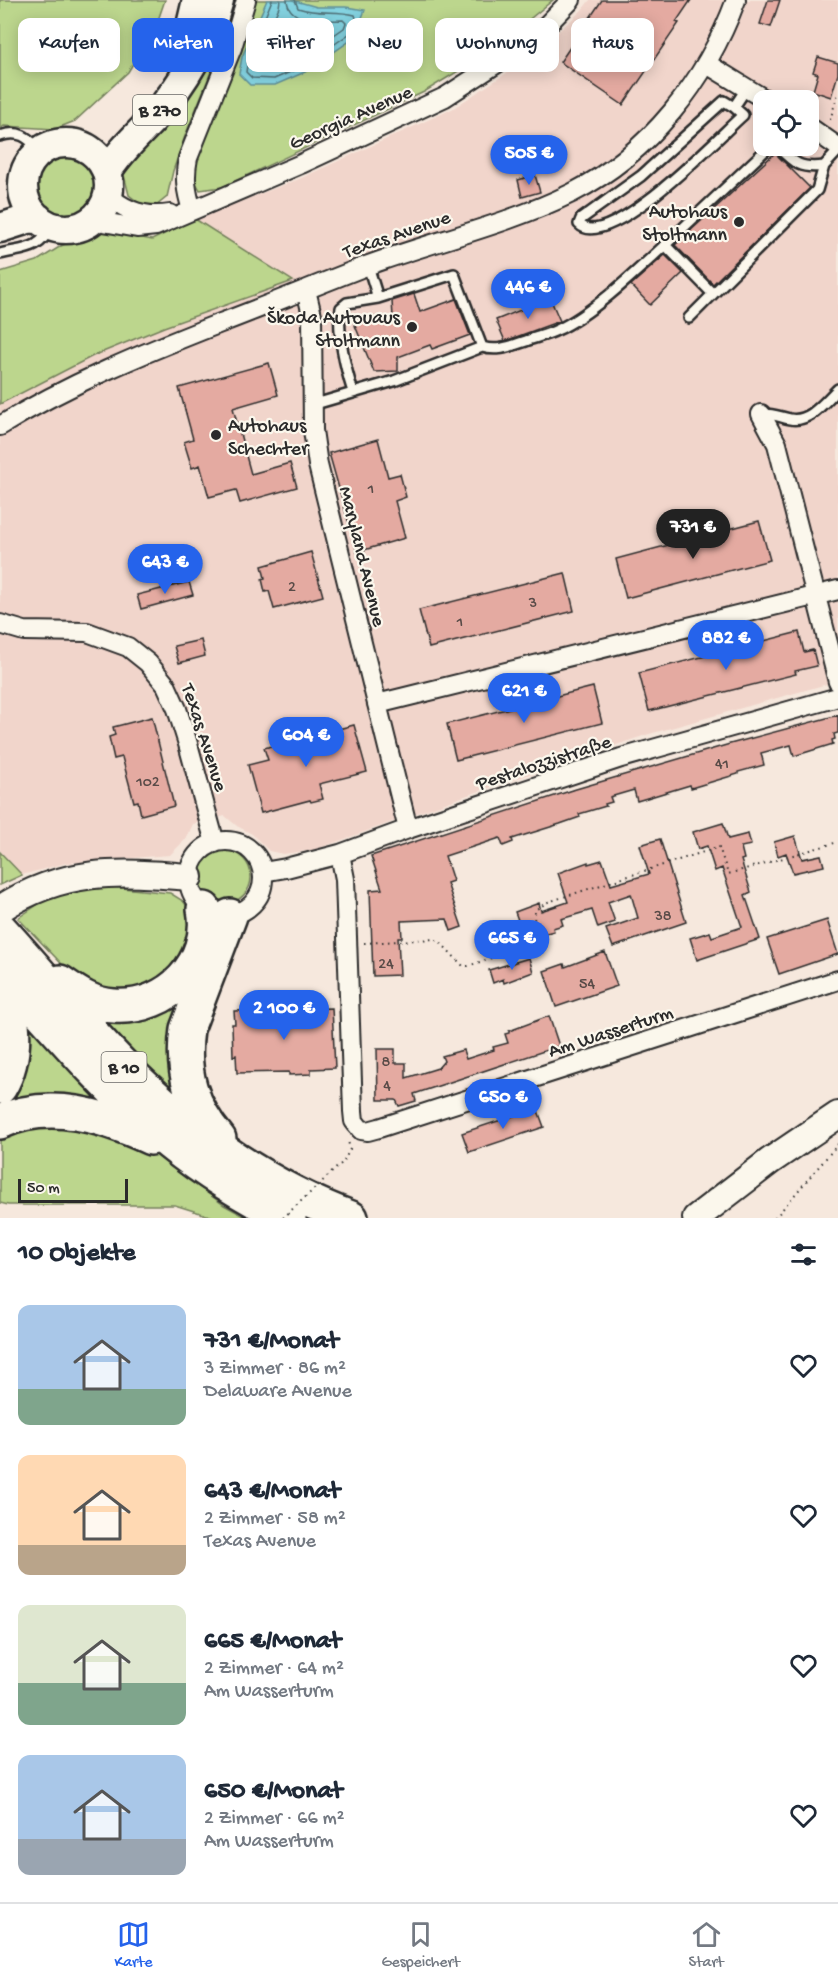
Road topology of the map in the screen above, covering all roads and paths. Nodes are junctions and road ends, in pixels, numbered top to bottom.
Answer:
1 (197, 0) edge
2 (219, 0) edge
3 (246, 0) edge
4 (571, 0) edge
5 (736, 0) edge
6 (707, 64) junction
7 (746, 89) junction
8 (753, 93) edge
9 (838, 94) edge
10 (734, 107) junction
11 (819, 134) edge
12 (0, 136) edge
13 (834, 145) edge
14 (86, 148) junction
15 (41, 151) junction
16 (759, 156) edge
17 (787, 156) edge
18 (825, 166) junction
19 (108, 184) junction
20 (24, 192) junction
21 (0, 210) edge
22 (192, 210) junction
23 (92, 220) junction
24 (45, 222) junction
25 (0, 228) edge
26 (665, 245) junction
27 (0, 254) edge
28 (368, 266) junction
29 (306, 290) junction
30 (713, 294) junction
31 (378, 298) junction
32 (689, 318) dead end
33 (482, 347) junction
34 (838, 389) edge
35 (353, 392) junction
36 (312, 405) junction
37 (761, 414) joint
38 (0, 426) edge
39 (838, 590) edge
40 (816, 595) junction
41 (0, 624) edge
42 (838, 682) edge
43 (838, 697) edge
44 (377, 704) junction
45 (408, 829) junction
46 (838, 842) edge
47 (215, 843) junction
48 (340, 854) junction
49 (263, 872) junction
50 (189, 877) junction
51 (9, 903) edge
52 (217, 912) junction
53 (0, 929) edge
54 (347, 944) junction
55 (13, 962) edge
56 (838, 980) edge
57 (0, 987) edge
58 (0, 1087) edge
59 (837, 1117) edge
60 (0, 1122) edge
61 (838, 1144) edge
62 (184, 1155) junction
63 (236, 1159) junction
64 (344, 1161) dead end
65 (283, 1218) edge
66 (289, 1218) edge
67 (351, 1218) edge
68 (696, 1218) edge
69 (775, 1218) edge

1 - 14 main road, B 270
2 - 19 main road, B 270
3 - 22 street
4 - 22 street, Georgia Avenue
5 - 6 street, Texas Avenue
6 - 7 street
6 - 28 street, Texas Avenue
7 - 8 street
7 - 10 lane
9 - 13 path
10 - 10 lane
11 - 13 street
12 - 15 lane
13 - 18 lane
14 - 15 main road
14 - 19 main road
15 - 20 main road
16 - 26 lane
17 - 18 lane
18 - 30 lane
19 - 22 street, Georgia Avenue
19 - 23 main road
20 - 21 main road
20 - 24 main road
22 - 23 street, Georgia Avenue
23 - 24 main road
24 - 25 main road
24 - 27 lane
26 - 30 lane
26 - 33 lane
28 - 29 street, Texas Avenue
28 - 31 lane
29 - 36 street, Maryland Avenue
29 - 38 street, Texas Avenue
30 - 32 lane
31 - 33 lane
31 - 35 lane
33 - 35 lane
34 - 37 lane
35 - 36 lane
36 - 44 street, Maryland Avenue
37 - 40 street
39 - 40 street
40 - 42 street
40 - 44 street
41 - 47 street, Texas Avenue
43 - 45 street, Pestalozzistraße
44 - 45 street, Maryland Avenue
45 - 48 street, Pestalozzistraße
46 - 54 path
47 - 49 street
47 - 50 street
48 - 49 street, Pestalozzistraße
48 - 54 street
49 - 52 street
50 - 51 main road
50 - 52 street
52 - 55 highway
52 - 63 highway
53 - 55 highway, B 10
54 - 56 street, Am Wasserturm
55 - 62 highway, B 10
55 - 63 highway, B 10
57 - 58 highway
59 - 68 main road
60 - 62 highway
61 - 69 path
62 - 66 highway, B 10
63 - 67 highway, B 10
64 - 65 path, bridge

